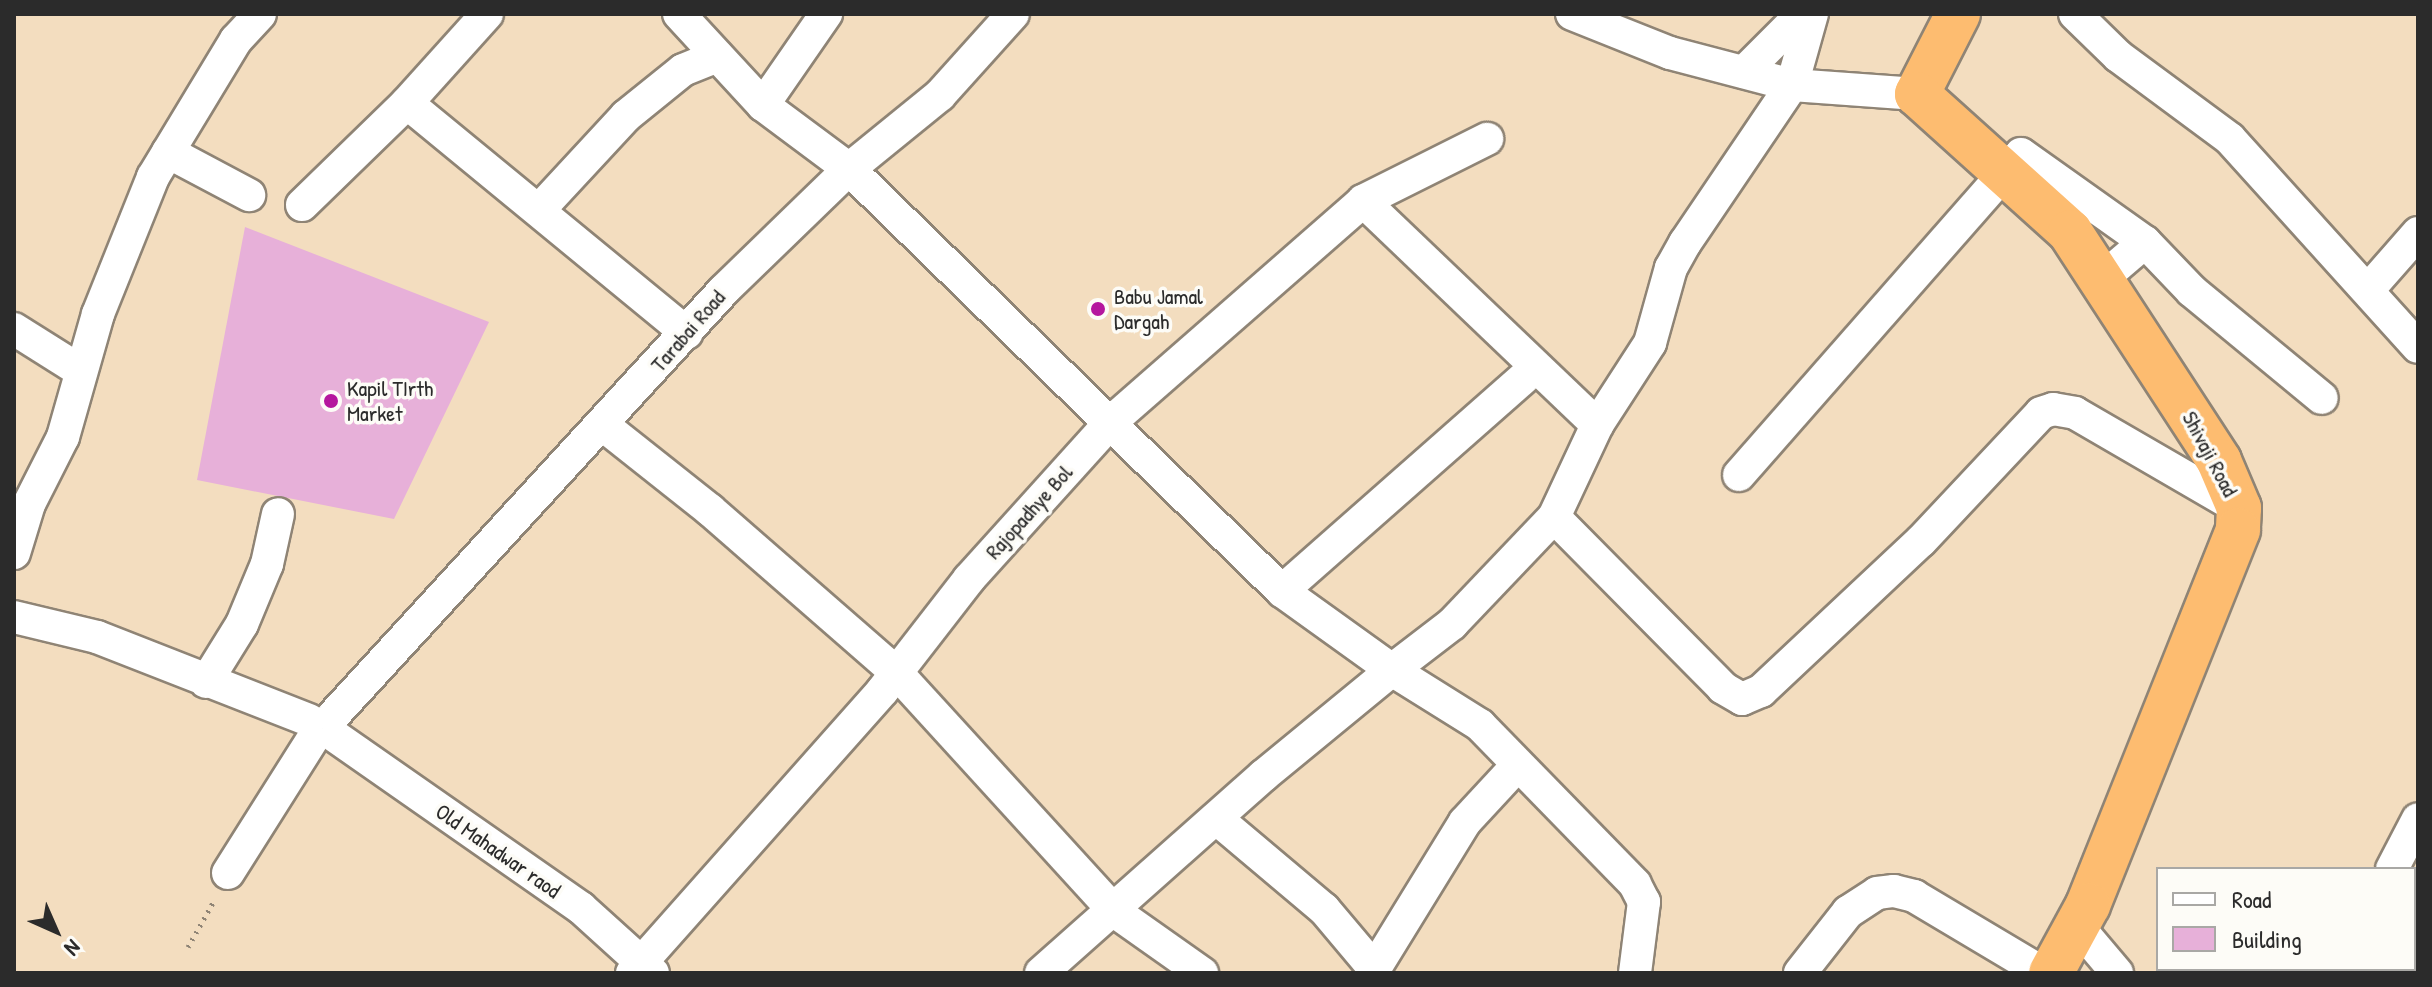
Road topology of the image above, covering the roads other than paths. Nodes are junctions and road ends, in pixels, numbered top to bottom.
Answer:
1 (487, 14) edge
2 (826, 14) edge
3 (1013, 14) edge
4 (1572, 14) edge
5 (1802, 14) edge
6 (1812, 14) edge
7 (1958, 14) edge
8 (2075, 14) edge
9 (688, 17) edge
10 (249, 18) edge
11 (1635, 25) edge
12 (717, 56) junction
13 (1744, 72) junction
14 (1792, 85) junction
15 (1917, 94) junction
16 (407, 103) junction
17 (763, 105) junction
18 (1487, 139) dead end
19 (168, 152) junction
20 (849, 169) junction
21 (2001, 172) junction
22 (249, 195) dead end
23 (1363, 201) junction
24 (302, 205) dead end
25 (539, 210) junction
26 (2418, 233) edge
27 (2145, 242) junction
28 (2103, 278) junction
29 (2368, 290) junction
30 (14, 329) edge
31 (687, 333) junction
32 (2418, 347) edge
33 (79, 370) junction
34 (1524, 378) dead end
35 (2322, 398) dead end
36 (1112, 421) junction
37 (1597, 425) junction
38 (604, 426) junction
39 (1739, 475) dead end
40 (2239, 508) junction
41 (278, 514) dead end
42 (1554, 517) junction
43 (17, 537) edge
44 (1282, 591) junction
45 (14, 617) edge
46 (1392, 670) junction
47 (896, 672) junction
48 (206, 682) junction
49 (322, 728) junction
50 (1516, 767) junction
51 (1217, 819) junction
52 (2418, 819) edge
53 (2393, 867) edge
54 (222, 885) road end
55 (1114, 911) junction
56 (2079, 928) junction
57 (642, 970) edge
58 (1372, 970) edge
59 (1041, 973) edge
60 (1202, 973) edge
61 (1635, 973) edge
62 (1800, 973) edge
63 (2043, 973) edge
64 (2051, 973) edge
65 (2117, 973) edge

1 - 16 street
2 - 17 street
3 - 20 street, Tarabai Road
4 - 11 street
5 - 13 street
6 - 14 street
7 - 15 highway
8 - 29 street
9 - 12 street
10 - 19 street
11 - 13 street
12 - 17 street
12 - 25 street
13 - 14 street
14 - 15 street
14 - 37 street
15 - 21 highway, Shivaji Road
16 - 24 street
16 - 25 street
17 - 20 street
18 - 23 street, Rajopadhye Bol
19 - 22 street
19 - 33 street
20 - 31 street, Tarabai Road
20 - 36 street
21 - 27 street
21 - 28 highway, Shivaji Road
21 - 39 street
23 - 36 street, Rajopadhye Bol
23 - 37 street
25 - 31 street
26 - 29 street
27 - 28 street
27 - 35 street
28 - 40 highway, Shivaji Road
29 - 32 street
30 - 33 street
31 - 38 street, Tarabai Road
33 - 43 street
34 - 44 street
36 - 44 street
36 - 47 street, Rajopadhye Bol
37 - 42 street
38 - 47 street
38 - 49 street, Tarabai Road
40 - 42 street
40 - 56 highway, Shivaji Road
41 - 48 street
42 - 46 street
44 - 46 street
45 - 48 street, Old Mahadwar raod
46 - 50 street
46 - 51 street
47 - 55 street
47 - 57 street, Rajopadhye Bol
48 - 49 street, Old Mahadwar raod
49 - 54 street, Tarabai Road
49 - 57 street, Old Mahadwar raod
50 - 58 street
50 - 61 street
51 - 55 street
51 - 58 street
52 - 53 street
55 - 59 street
55 - 60 street
56 - 64 highway, Shivaji Road
56 - 65 street
62 - 63 street

